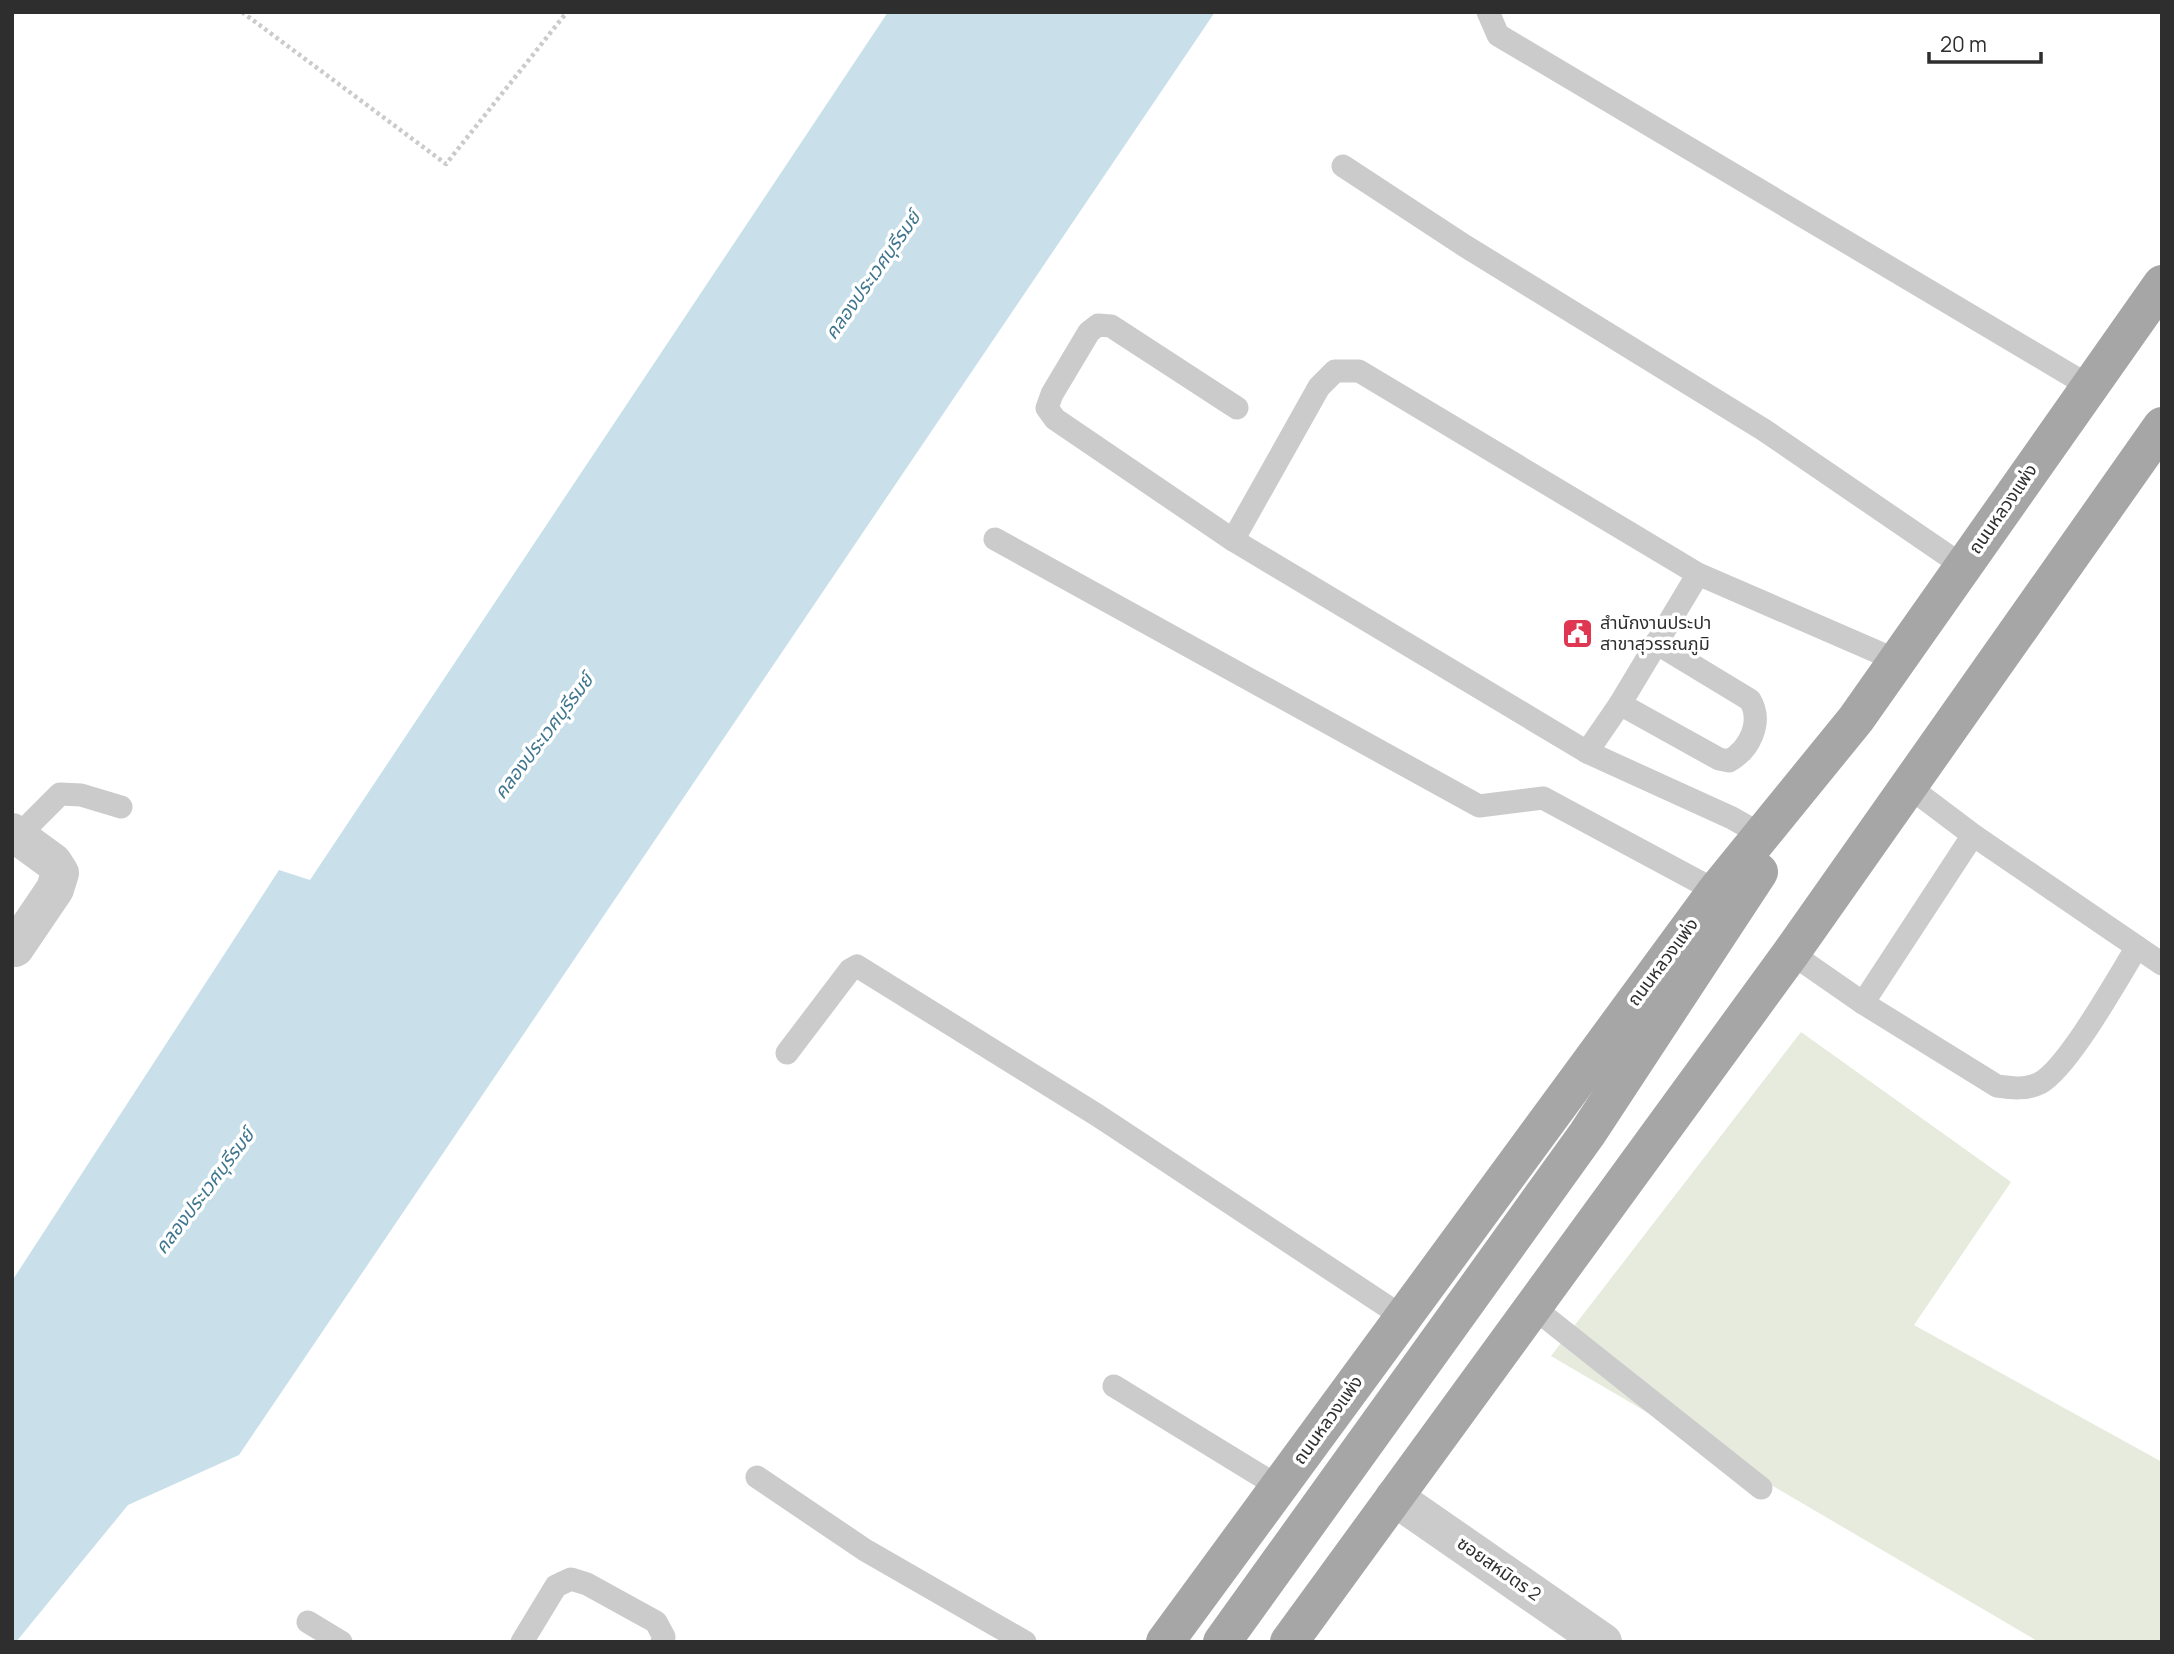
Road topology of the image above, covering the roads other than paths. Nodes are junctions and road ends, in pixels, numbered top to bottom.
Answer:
1 (1488, 12) edge
2 (1343, 166) dead end
3 (2162, 284) edge
4 (2089, 386) junction
5 (1237, 408) dead end
6 (2162, 426) edge
7 (995, 539) dead end
8 (1233, 540) junction
9 (1963, 566) junction
10 (1698, 574) junction
11 (1656, 643) junction
12 (1896, 660) junction
13 (1619, 704) junction
14 (1856, 719) junction
15 (1587, 752) junction
16 (1908, 786) junction
17 (121, 807) dead end
18 (15, 834) edge
19 (1760, 834) junction
20 (1973, 835) junction
21 (1716, 891) junction
22 (2137, 947) junction
23 (15, 948) dead end
24 (1791, 953) junction
25 (2162, 964) edge
26 (1863, 1003) junction
27 (786, 1053) dead end
28 (1534, 1308) junction
29 (1403, 1317) junction
30 (1114, 1386) dead end
31 (757, 1477) dead end
32 (1279, 1487) junction
33 (1761, 1488) dead end
34 (1394, 1497) junction
35 (308, 1622) dead end
36 (341, 1642) edge
37 (522, 1642) edge
38 (662, 1642) edge
39 (1025, 1642) edge
40 (1165, 1642) edge
41 (1222, 1642) edge
42 (1289, 1642) edge
43 (1603, 1642) edge

1 - 4 lane
2 - 9 lane
3 - 4 main road, ถนนหลวงแพ่ง
4 - 9 main road, ถนนหลวงแพ่ง
5 - 8 lane
6 - 16 main road
7 - 21 lane
8 - 10 lane
8 - 15 lane
9 - 12 main road, ถนนหลวงแพ่ง
10 - 11 lane
10 - 12 lane
11 - 13 lane
11 - 13 lane
12 - 14 main road, ถนนหลวงแพ่ง
13 - 15 lane
14 - 19 main road, ถนนหลวงแพ่ง
14 - 41 main road
15 - 19 lane
16 - 20 lane
16 - 24 main road
17 - 18 lane
18 - 23 street
19 - 21 main road, ถนนหลวงแพ่ง
20 - 22 lane
20 - 26 lane
21 - 29 main road, ถนนหลวงแพ่ง
22 - 25 lane
22 - 26 lane
24 - 26 lane
24 - 28 main road
27 - 29 lane
28 - 33 lane
28 - 34 main road
29 - 32 main road, ถนนหลวงแพ่ง
30 - 32 lane
31 - 39 lane
32 - 40 main road, ถนนหลวงแพ่ง
34 - 42 main road
34 - 43 street, ซอยสหมิตร 2
35 - 36 lane
37 - 38 lane

